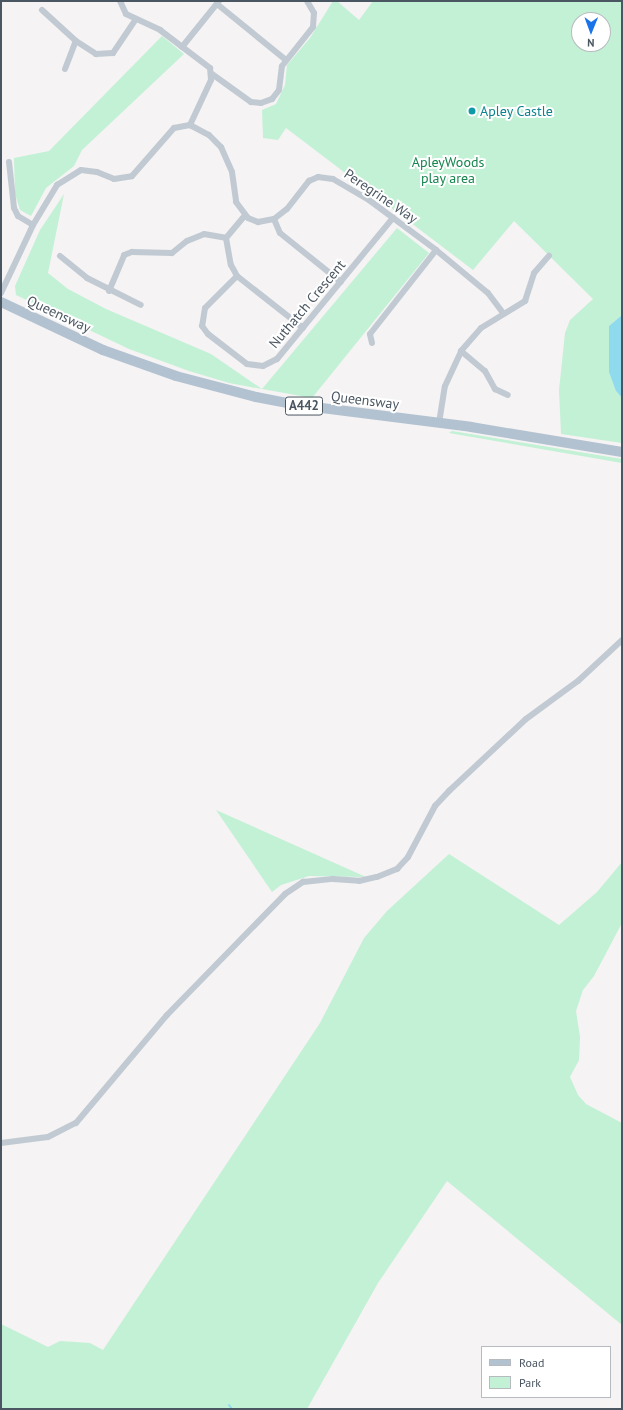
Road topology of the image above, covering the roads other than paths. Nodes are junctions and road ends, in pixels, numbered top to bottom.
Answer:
1 (120, 1) edge
2 (308, 1) edge
3 (218, 2) edge
4 (42, 10) dead end
5 (135, 20) junction
6 (76, 41) junction
7 (182, 47) junction
8 (286, 60) junction
9 (65, 69) dead end
10 (212, 74) junction
11 (190, 124) junction
12 (8, 162) dead end
13 (245, 215) junction
14 (393, 218) junction
15 (274, 219) junction
16 (33, 225) junction
17 (226, 238) junction
18 (436, 250) junction
19 (60, 256) dead end
20 (549, 256) dead end
21 (238, 276) junction
22 (341, 282) junction
23 (109, 290) junction
24 (1, 293) edge
25 (1, 302) edge
26 (141, 305) dead end
27 (504, 314) junction
28 (303, 328) junction
29 (372, 343) dead end
30 (461, 351) junction
31 (508, 395) dead end
32 (439, 423) junction
33 (622, 452) edge
34 (622, 640) edge
35 (1, 1143) edge

1 - 5 street
2 - 8 street
3 - 7 street
3 - 8 street
4 - 6 street
5 - 6 street
5 - 7 street
6 - 9 street
7 - 10 street
8 - 10 street
10 - 11 street
11 - 13 street
11 - 16 street
12 - 16 street
13 - 15 street
13 - 17 street
14 - 15 street, Peregrine Way
14 - 18 street, Peregrine Way
14 - 22 street, Nuthatch Crescent
15 - 22 street
16 - 24 street
17 - 21 street
17 - 23 street
18 - 27 street, Peregrine Way
18 - 29 street
19 - 23 street
20 - 27 street
21 - 28 street
21 - 28 street, Nuthatch Crescent
22 - 28 street, Nuthatch Crescent
23 - 26 street
25 - 32 main road, Queensway / A442
27 - 30 street
30 - 31 street
30 - 32 street
32 - 33 main road, Queensway / A442
34 - 35 street

